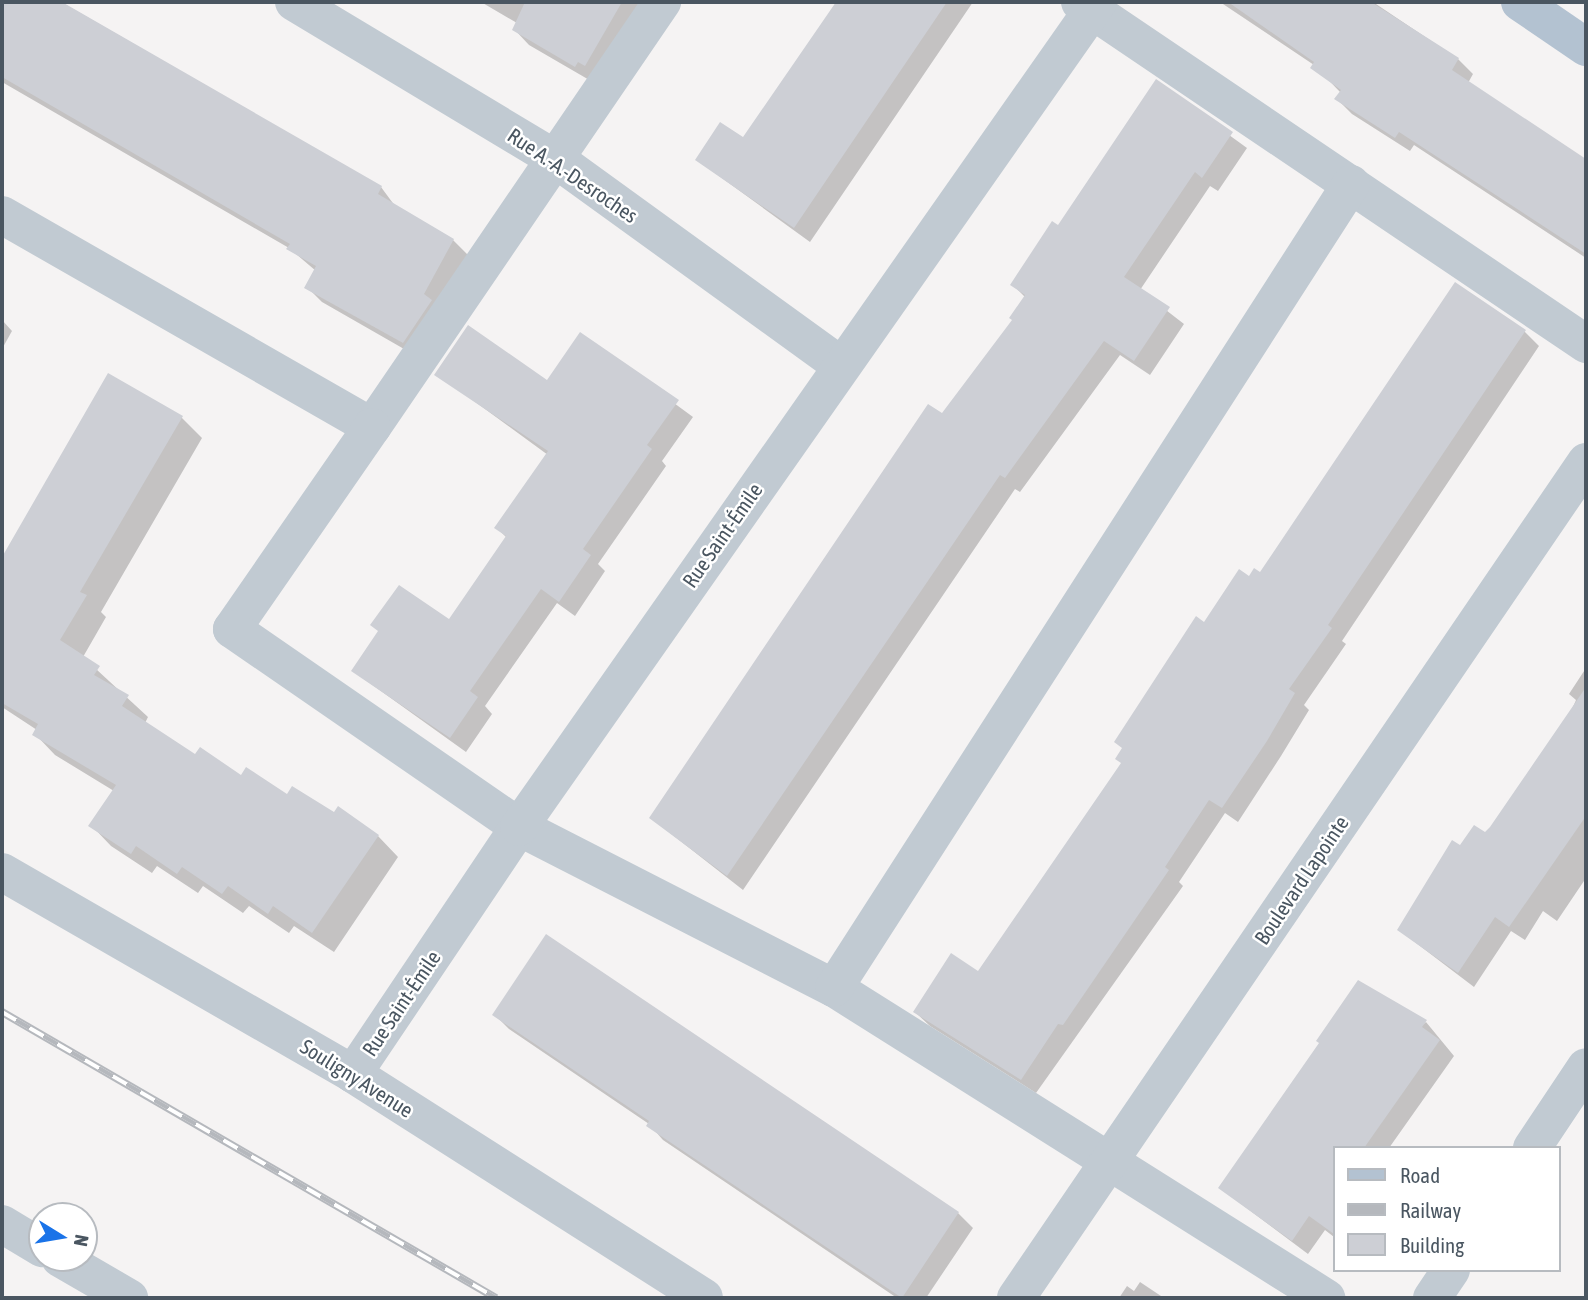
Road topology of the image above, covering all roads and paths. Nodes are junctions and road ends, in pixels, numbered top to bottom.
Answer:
1 (294, 2) edge
2 (662, 2) edge
3 (1520, 2) edge
4 (1090, 5) edge
5 (1586, 47) edge
6 (557, 160) junction
7 (1350, 184) junction
8 (2, 215) edge
9 (1586, 344) edge
10 (840, 365) junction
11 (372, 427) junction
12 (1586, 462) edge
13 (519, 827) junction
14 (2, 872) edge
15 (834, 988) junction
16 (1586, 1067) edge
17 (353, 1074) junction
18 (1533, 1146) edge
19 (1110, 1161) junction
20 (2, 1224) edge
21 (28, 1240) edge
22 (84, 1272) edge
23 (1450, 1272) edge
24 (129, 1298) edge
25 (704, 1298) edge
26 (1016, 1298) edge
27 (1326, 1298) edge
28 (1432, 1298) edge

1 - 6 street, Rue A.-A.-Desroches
2 - 6 street
3 - 5 main road
4 - 7 street
4 - 10 street, Rue Saint-Émile
6 - 10 street, Rue A.-A.-Desroches
6 - 11 street
7 - 9 street
7 - 15 street
8 - 11 street
10 - 13 street, Rue Saint-Émile
11 - 13 street
12 - 19 street, Boulevard Lapointe
13 - 15 street
13 - 17 street, Rue Saint-Émile
14 - 17 street, Souligny Avenue
15 - 19 street
16 - 18 street
17 - 25 street, Souligny Avenue
19 - 26 street, Boulevard Lapointe
19 - 27 street
20 - 21 street
22 - 24 street
23 - 28 street

